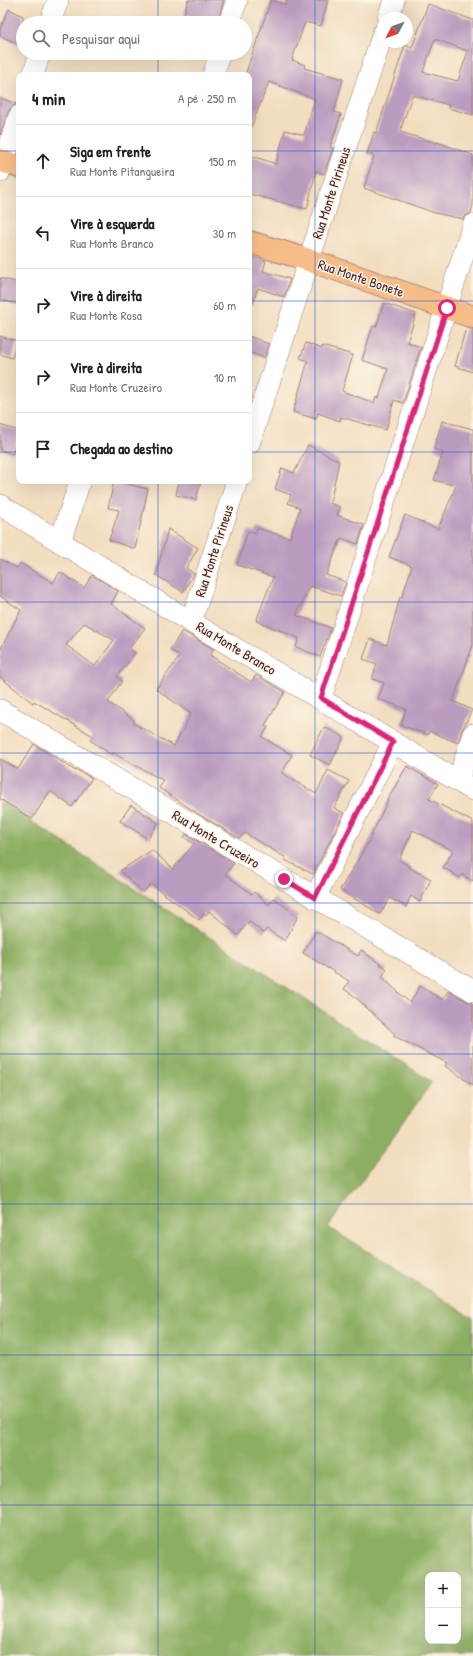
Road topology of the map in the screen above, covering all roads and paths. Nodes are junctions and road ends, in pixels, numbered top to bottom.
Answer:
1 (58, 0) edge
2 (237, 0) edge
3 (394, 0) edge
4 (390, 12) edge
5 (52, 16) edge
6 (231, 16) edge
7 (378, 48) edge
8 (38, 60) edge
9 (218, 60) edge
10 (34, 72) edge
11 (214, 72) edge
12 (16, 127) edge
13 (6, 165) edge
14 (473, 225) edge
15 (252, 243) edge
16 (309, 260) junction
17 (447, 308) junction
18 (473, 317) edge
19 (252, 435) edge
20 (79, 484) edge
21 (236, 484) edge
22 (0, 505) edge
23 (60, 542) junction
24 (191, 622) junction
25 (321, 698) junction
26 (0, 710) edge
27 (473, 734) edge
28 (393, 742) junction
29 (466, 785) edge
30 (315, 898) junction
31 (473, 992) edge

1 - 5 street
2 - 6 street
3 - 4 street
7 - 16 street, Rua Monte Pirineus
8 - 10 street
9 - 11 street
12 - 13 street
14 - 17 street
15 - 16 main road, Rua Monte Bonete
16 - 17 main road, Rua Monte Bonete
16 - 19 street, Rua Monte Pirineus
17 - 18 main road, Rua Monte Bonete
17 - 25 street
20 - 23 street
21 - 24 street, Rua Monte Pirineus
22 - 23 street, Rua Monte Branco
23 - 24 street, Rua Monte Branco
24 - 25 street, Rua Monte Branco
25 - 28 street, Rua Monte Branco
26 - 30 street, Rua Monte Cruzeiro
27 - 29 street
28 - 29 street, Rua Monte Branco
28 - 30 street
30 - 31 street, Rua Monte Cruzeiro

